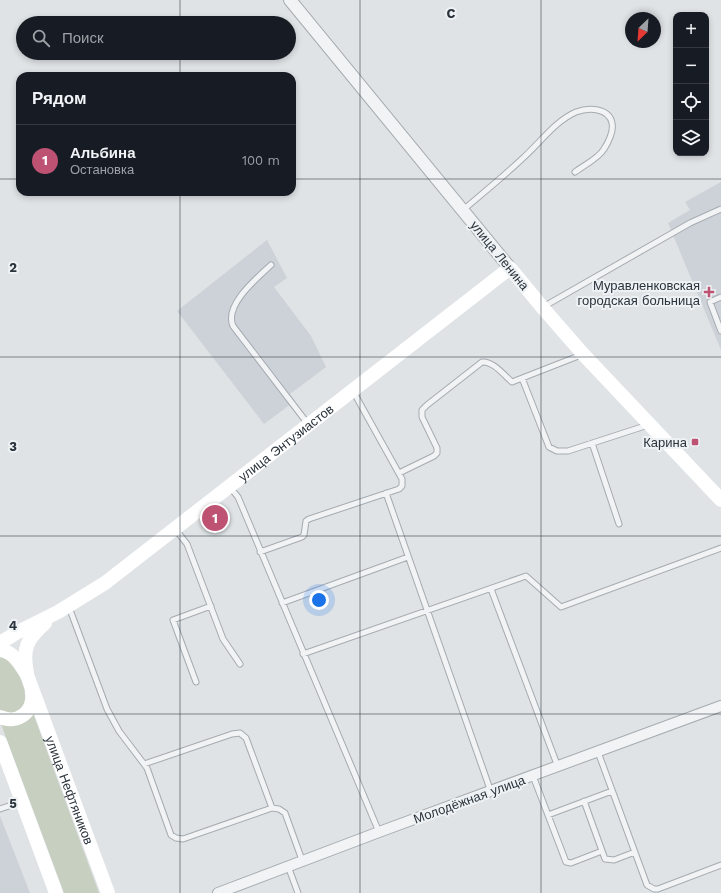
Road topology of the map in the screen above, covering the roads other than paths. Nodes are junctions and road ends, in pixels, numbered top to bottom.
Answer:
1 (290, 0) edge
2 (575, 172) dead end
3 (721, 209) edge
4 (463, 210) junction
5 (271, 265) dead end
6 (510, 268) junction
7 (721, 297) edge
8 (542, 308) junction
9 (721, 331) edge
10 (583, 354) junction
11 (522, 378) junction
12 (353, 390) junction
13 (309, 424) junction
14 (650, 424) junction
15 (592, 443) junction
16 (399, 473) junction
17 (229, 486) junction
18 (386, 493) junction
19 (721, 499) edge
20 (619, 524) dead end
21 (176, 529) junction
22 (721, 548) edge
23 (260, 552) junction
24 (408, 557) junction
25 (491, 589) junction
26 (282, 603) junction
27 (211, 606) junction
28 (63, 609) junction
29 (427, 611) junction
30 (16, 633) junction
31 (0, 635) edge
32 (1, 648) edge
33 (303, 654) junction
34 (240, 664) dead end
35 (29, 681) junction
36 (196, 682) dead end
37 (721, 706) edge
38 (0, 717) edge
39 (0, 742) edge
40 (598, 752) junction
41 (144, 764) junction
42 (558, 767) junction
43 (533, 776) junction
44 (612, 791) junction
45 (491, 792) junction
46 (584, 801) junction
47 (22, 802) junction
48 (272, 808) junction
49 (0, 809) edge
50 (548, 815) junction
51 (379, 832) junction
52 (602, 851) junction
53 (635, 852) junction
54 (302, 860) junction
55 (721, 865) edge
56 (288, 866) junction
57 (56, 893) edge
58 (108, 893) edge
59 (218, 893) edge
60 (298, 893) edge

1 - 4 street, улица Ленина
2 - 4 lane
3 - 8 lane
4 - 6 street, улица Ленина
5 - 13 lane
6 - 8 main road, улица Ленина
6 - 12 main road, улица Энтузиастов
7 - 9 lane
8 - 10 main road, улица Ленина
10 - 11 lane
10 - 14 main road, улица Ленина
11 - 15 lane
11 - 16 lane
12 - 13 main road, улица Энтузиастов
12 - 16 lane
13 - 17 main road, улица Энтузиастов
14 - 15 lane
14 - 19 main road, улица Ленина
15 - 20 lane
16 - 18 lane
17 - 21 main road, улица Энтузиастов
17 - 23 lane
18 - 23 lane
18 - 24 lane
21 - 27 lane
21 - 28 main road, улица Энтузиастов
22 - 25 lane
23 - 26 lane
24 - 26 lane
24 - 29 lane
25 - 29 lane
25 - 42 lane
26 - 33 lane
27 - 34 lane
27 - 36 lane
28 - 30 main road, улица Энтузиастов
28 - 35 main road, улица Энтузиастов
28 - 41 lane
29 - 33 lane
29 - 45 lane
30 - 31 main road
30 - 32 main road, улица Энтузиастов
32 - 35 main road, улица Нефтяников
33 - 51 lane
35 - 38 main road
35 - 58 main road, улица Нефтяников
37 - 40 street, Молодёжная улица
39 - 47 main road
40 - 42 street, Молодёжная улица
40 - 44 lane
41 - 48 lane
41 - 48 lane
42 - 43 street, Молодёжная улица
43 - 45 street, Молодёжная улица
43 - 50 lane
44 - 46 lane
44 - 53 lane
45 - 51 street, Молодёжная улица
46 - 50 lane
46 - 52 lane
47 - 49 lane
47 - 57 main road
48 - 54 lane
50 - 52 lane
51 - 54 street, Молодёжная улица
52 - 53 lane
53 - 55 lane
54 - 56 street, Молодёжная улица
56 - 59 street, Молодёжная улица
56 - 60 lane

